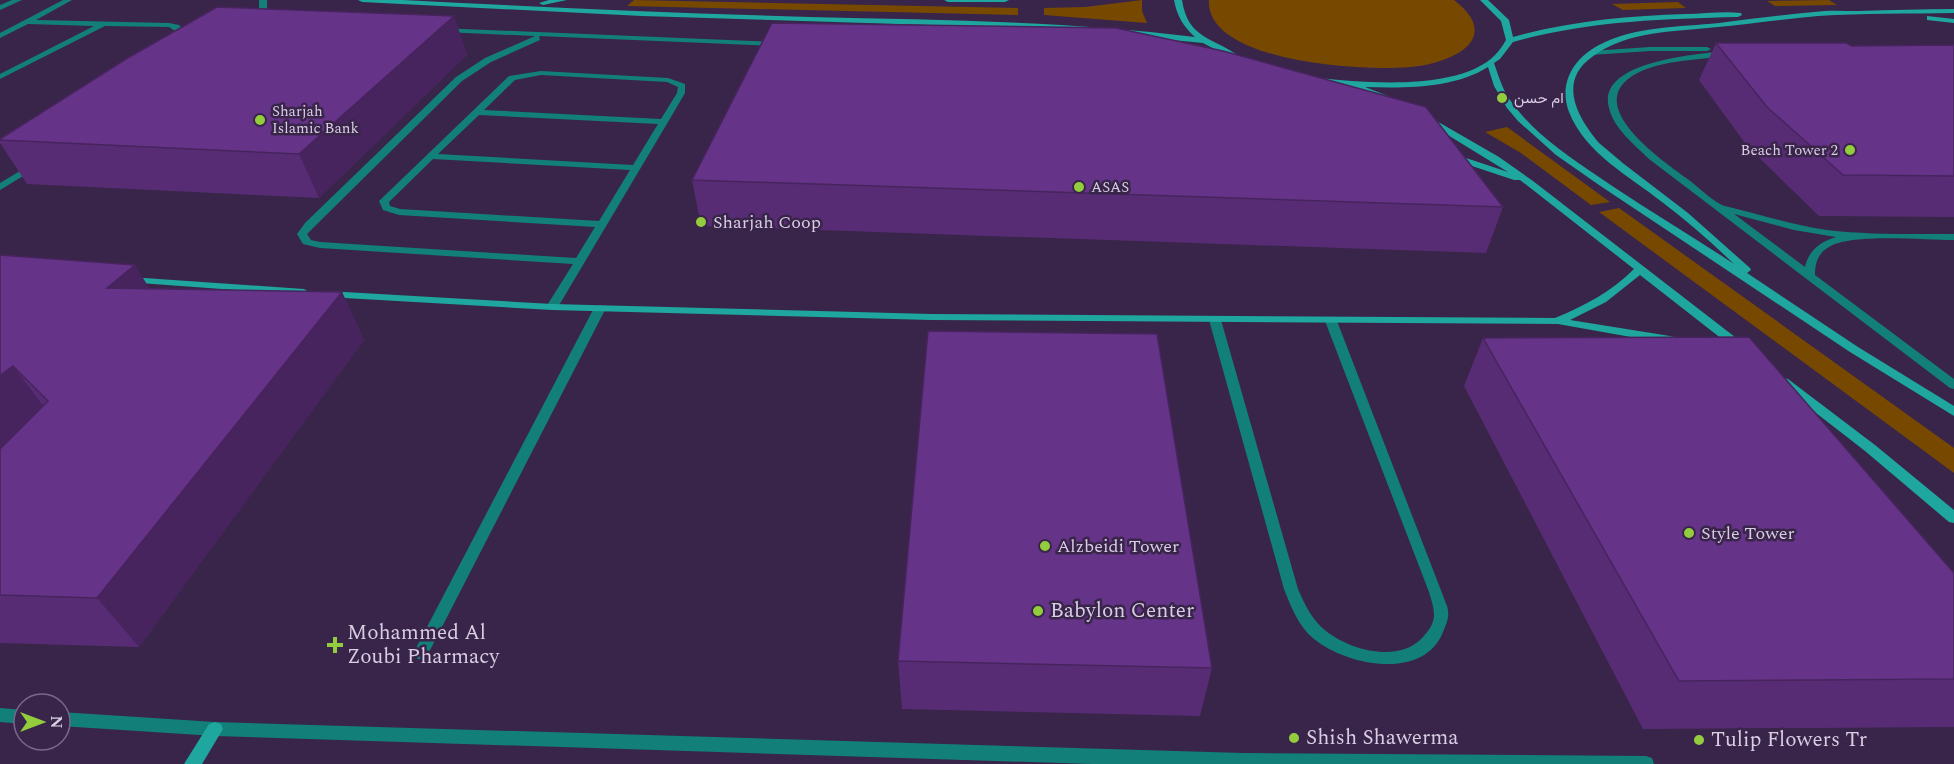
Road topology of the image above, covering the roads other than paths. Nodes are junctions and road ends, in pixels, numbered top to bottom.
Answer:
1 (18, 0) edge
2 (68, 0) edge
3 (263, 0) edge
4 (362, 0) edge
5 (406, 0) edge
6 (482, 0) edge
7 (563, 0) edge
8 (948, 0) edge
9 (1005, 0) edge
10 (1178, 0) edge
11 (1484, 0) edge
12 (391, 2) junction
13 (0, 8) edge
14 (1954, 11) edge
15 (1884, 12) junction
16 (1818, 14) junction
17 (259, 20) junction
18 (271, 21) edge
19 (918, 21) junction
20 (1954, 21) edge
21 (27, 22) junction
22 (995, 22) junction
23 (104, 23) junction
24 (436, 30) edge
25 (915, 30) edge
26 (246, 33) edge
27 (0, 36) edge
28 (543, 36) junction
29 (1050, 36) edge
30 (1510, 40) junction
31 (1205, 41) junction
32 (169, 45) edge
33 (784, 45) edge
34 (1591, 53) junction
35 (1243, 60) edge
36 (1491, 64) junction
37 (0, 77) edge
38 (1312, 78) edge
39 (1351, 84) junction
40 (1398, 104) edge
41 (475, 112) junction
42 (1416, 113) edge
43 (663, 122) junction
44 (1444, 153) edge
45 (430, 156) junction
46 (39, 162) edge
47 (636, 168) junction
48 (1530, 183) junction
49 (0, 187) edge
50 (1718, 206) junction
51 (603, 224) junction
52 (1861, 236) junction
53 (1954, 237) edge
54 (580, 261) junction
55 (1640, 269) junction
56 (1810, 275) junction
57 (114, 278) edge
58 (1768, 291) junction
59 (552, 307) junction
60 (600, 308) junction
61 (1215, 320) junction
62 (1331, 321) junction
63 (1558, 321) junction
64 (1677, 342) edge
65 (1741, 357) edge
66 (1771, 371) edge
67 (1954, 385) edge
68 (1954, 412) edge
69 (1954, 518) edge
70 (422, 653) dead end
71 (72, 720) edge
72 (215, 729) junction
73 (1243, 763) edge
74 (192, 764) edge
75 (1646, 764) edge

1 - 13 street
2 - 21 street
3 - 17 street
4 - 12 main road
5 - 12 main road
6 - 7 main road
8 - 9 main road
10 - 31 main road
11 - 30 main road
12 - 19 main road
14 - 15 main road
15 - 16 main road
15 - 20 main road
16 - 30 main road
16 - 34 main road
17 - 18 street
17 - 26 street
19 - 22 main road
19 - 25 street
21 - 23 street
21 - 27 street
22 - 29 main road
22 - 31 main road
23 - 32 street
23 - 37 street
24 - 28 street
28 - 33 street
28 - 54 street
30 - 36 main road
31 - 35 main road
34 - 50 street
34 - 58 main road
36 - 39 main road
36 - 58 main road
38 - 39 main road
39 - 40 main road
41 - 43 street
41 - 43 street
41 - 45 street
42 - 48 main road
43 - 47 street
44 - 48 main road
45 - 47 street
45 - 51 street
46 - 49 street
47 - 51 street
48 - 55 main road
50 - 52 street
50 - 56 street
51 - 54 street
52 - 53 street
52 - 56 street
54 - 59 street
55 - 63 main road
55 - 65 main road
56 - 67 street
57 - 59 main road
58 - 68 main road
59 - 60 main road
60 - 61 main road
60 - 70 street
61 - 62 main road
61 - 62 street
62 - 63 main road
63 - 64 main road
66 - 69 main road
71 - 72 street
72 - 73 street
72 - 74 main road
73 - 75 street

